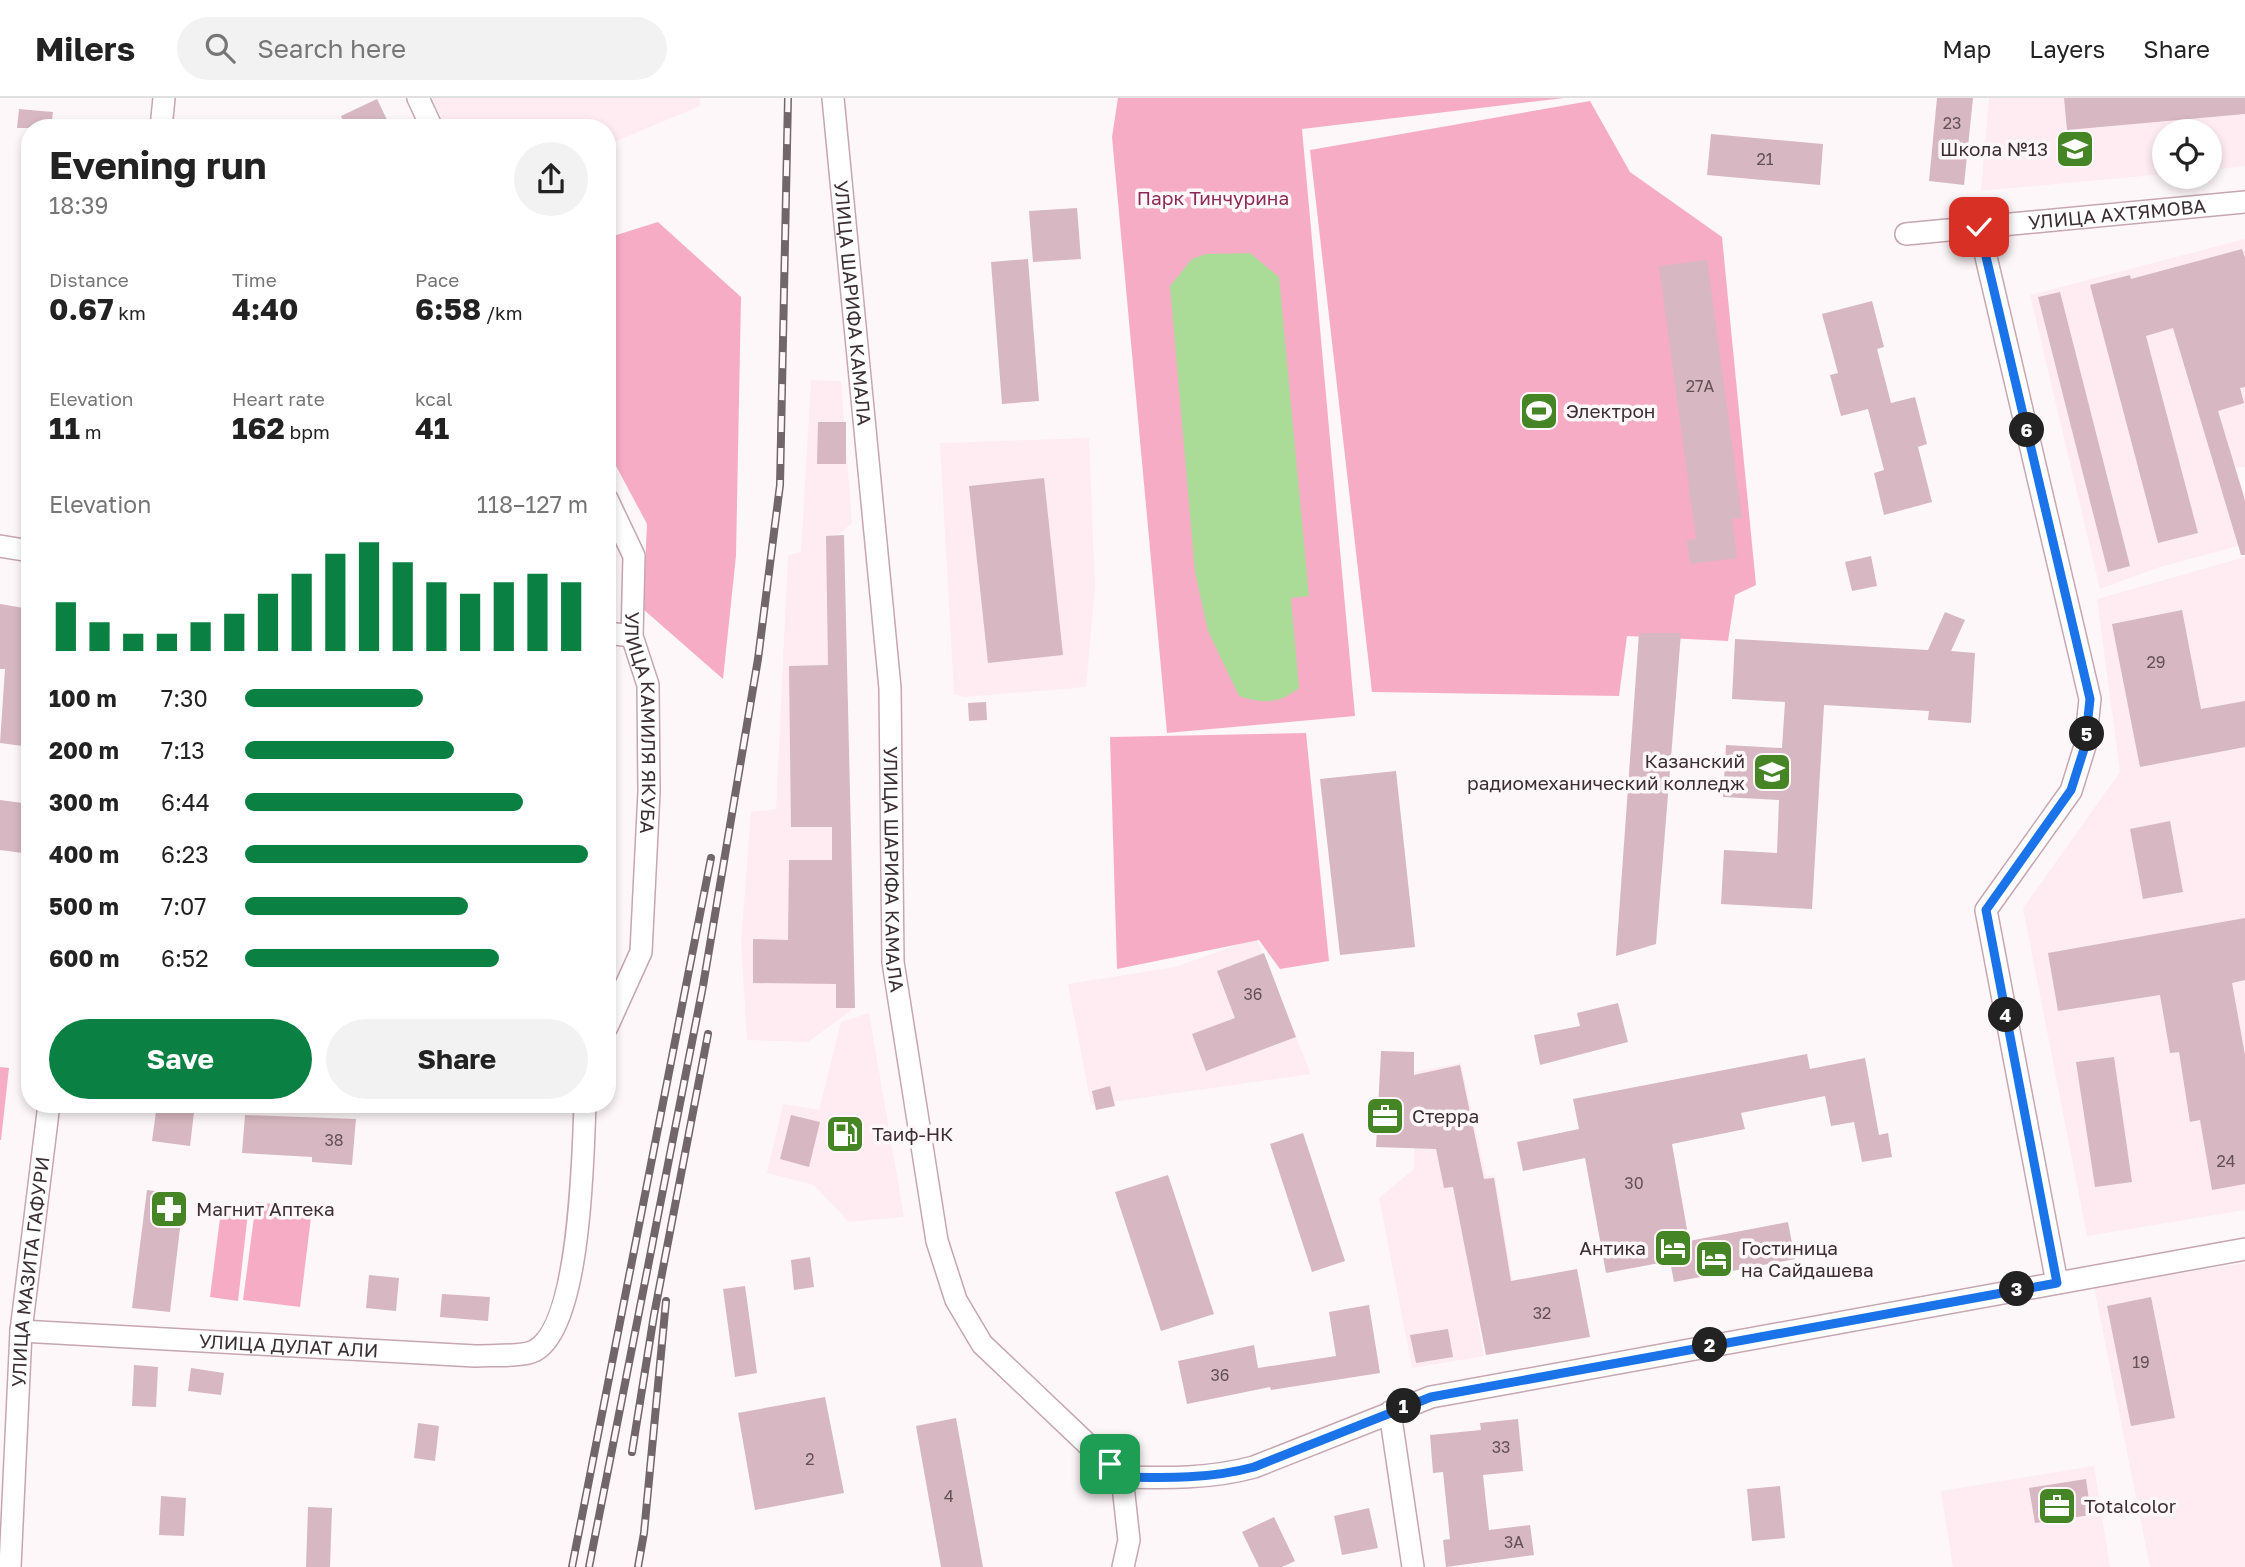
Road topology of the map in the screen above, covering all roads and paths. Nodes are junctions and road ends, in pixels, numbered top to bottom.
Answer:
1 (164, 98) edge
2 (418, 98) edge
3 (834, 98) edge
4 (162, 119) edge
5 (428, 119) edge
6 (2245, 202) edge
7 (1979, 227) junction
8 (1906, 234) dead end
9 (616, 518) edge
10 (0, 546) edge
11 (21, 550) edge
12 (616, 634) edge
13 (632, 636) junction
14 (616, 1007) edge
15 (48, 1113) edge
16 (585, 1113) edge
17 (2245, 1249) edge
18 (2057, 1283) junction
19 (21, 1331) junction
20 (1390, 1412) junction
21 (1122, 1477) junction
22 (10, 1567) edge
23 (1123, 1567) edge
24 (1412, 1567) edge

1 - 4 street
2 - 5 street
3 - 21 street, УЛИЦА ШАРИФА КАМАЛА
6 - 7 street, УЛИЦА АХТЯМОВА
7 - 8 street, УЛИЦА АХТЯМОВА
7 - 18 street
9 - 13 street, УЛИЦА КАМИЛЯ ЯКУБА
10 - 11 street
12 - 13 street
13 - 14 street, УЛИЦА КАМИЛЯ ЯКУБА
15 - 19 street, УЛИЦА МАЗИТА ГАФУРИ
16 - 19 street, УЛИЦА ДУЛАТ АЛИ
17 - 18 street
18 - 20 street
19 - 22 street, УЛИЦА МАЗИТА ГАФУРИ
20 - 21 street
20 - 24 street
21 - 23 street

